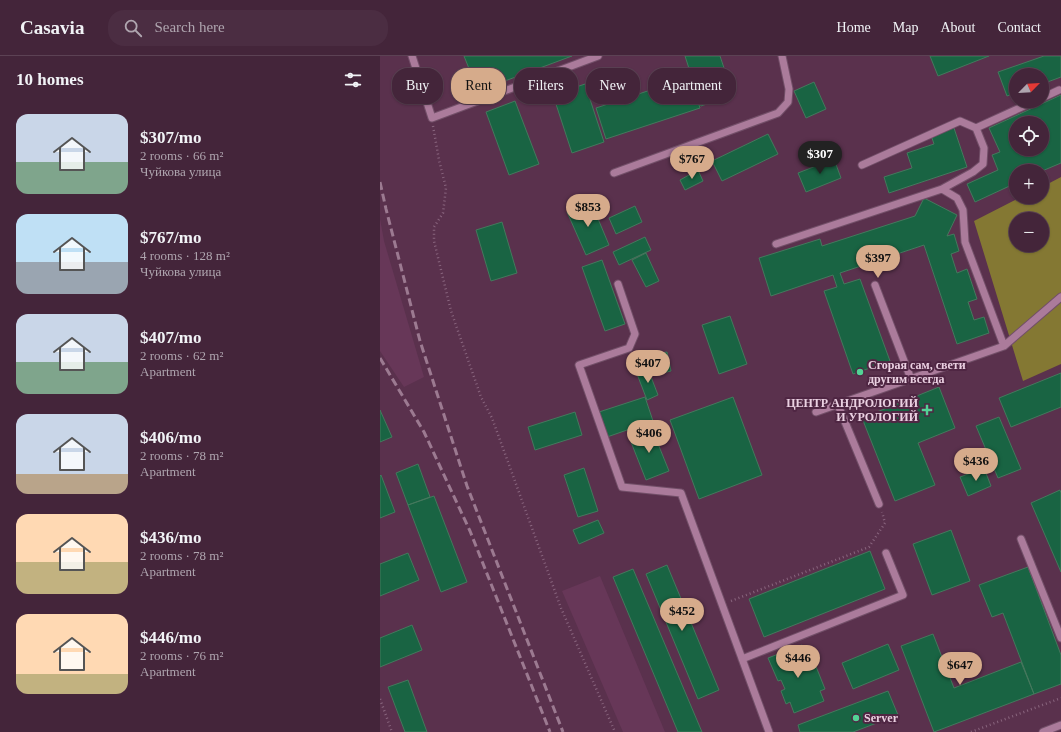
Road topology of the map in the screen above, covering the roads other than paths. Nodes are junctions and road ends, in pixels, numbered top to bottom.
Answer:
1 (412, 56) edge
2 (598, 56) edge
3 (782, 56) edge
4 (1059, 90) dead end
5 (1049, 95) edge
6 (1020, 108) edge
7 (976, 128) junction
8 (862, 165) dead end
9 (614, 173) dead end
10 (942, 189) junction
11 (776, 244) dead end
12 (618, 284) dead end
13 (875, 285) dead end
14 (1061, 297) edge
15 (1004, 346) junction
16 (912, 379) junction
17 (838, 405) junction
18 (816, 412) dead end
19 (879, 504) road end
20 (1021, 539) dead end
21 (886, 552) dead end
22 (1061, 638) edge
23 (742, 659) junction
24 (1061, 726) edge
25 (769, 732) edge
26 (1043, 732) edge

1 - 2 street
3 - 9 street
4 - 5 street
6 - 7 street
7 - 8 street
7 - 10 street
10 - 11 street
10 - 15 street
12 - 23 street
13 - 16 street
14 - 15 street
15 - 16 street
16 - 17 street
17 - 18 street
17 - 19 street
20 - 22 street
21 - 23 street
23 - 25 street
24 - 26 street

